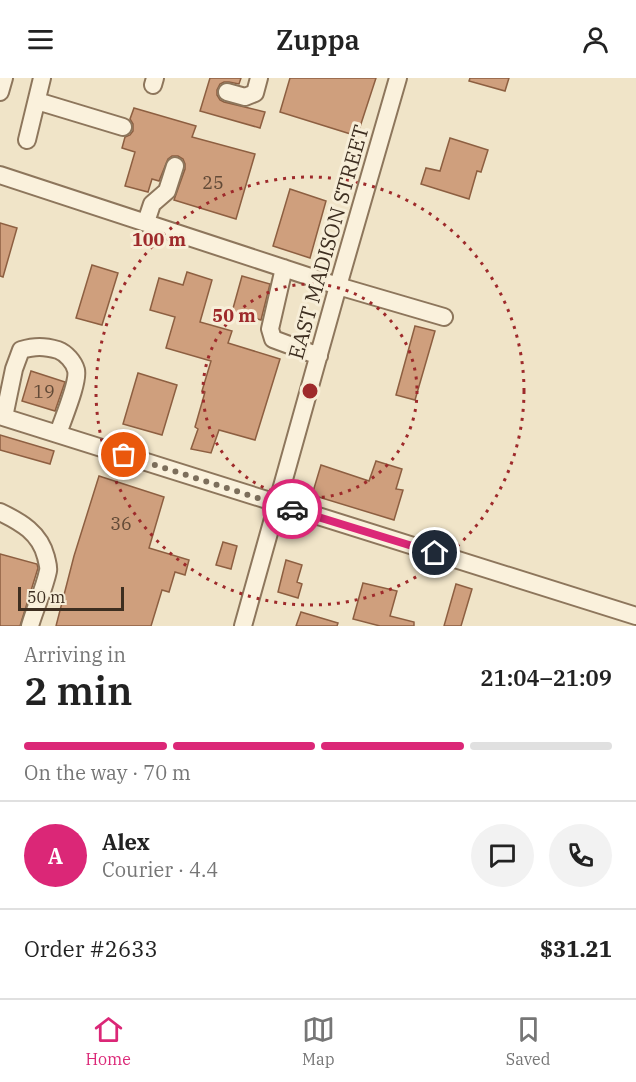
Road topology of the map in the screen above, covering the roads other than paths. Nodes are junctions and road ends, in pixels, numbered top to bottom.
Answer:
1 (4, 78) edge
2 (42, 78) edge
3 (259, 78) edge
4 (398, 78) edge
5 (0, 92) edge
6 (226, 92) dead end
7 (38, 101) junction
8 (123, 127) dead end
9 (27, 140) dead end
10 (175, 166) dead end
11 (0, 175) edge
12 (146, 222) junction
13 (284, 268) junction
14 (338, 286) junction
15 (444, 316) dead end
16 (319, 356) junction
17 (2, 417) edge
18 (58, 434) junction
19 (278, 504) junction
20 (0, 512) edge
21 (636, 616) edge
22 (30, 626) edge
23 (243, 626) edge

1 - 5 street
2 - 7 street
3 - 6 street
4 - 14 street, EAST MADISON STREET
7 - 8 street
7 - 9 street
10 - 12 street
11 - 12 street
12 - 13 street
13 - 14 street
13 - 16 street
14 - 15 street
14 - 16 street, EAST MADISON STREET
16 - 19 street, EAST MADISON STREET
17 - 18 street
17 - 18 street
18 - 19 street
19 - 21 street
19 - 23 street, EAST MADISON STREET
20 - 22 street

